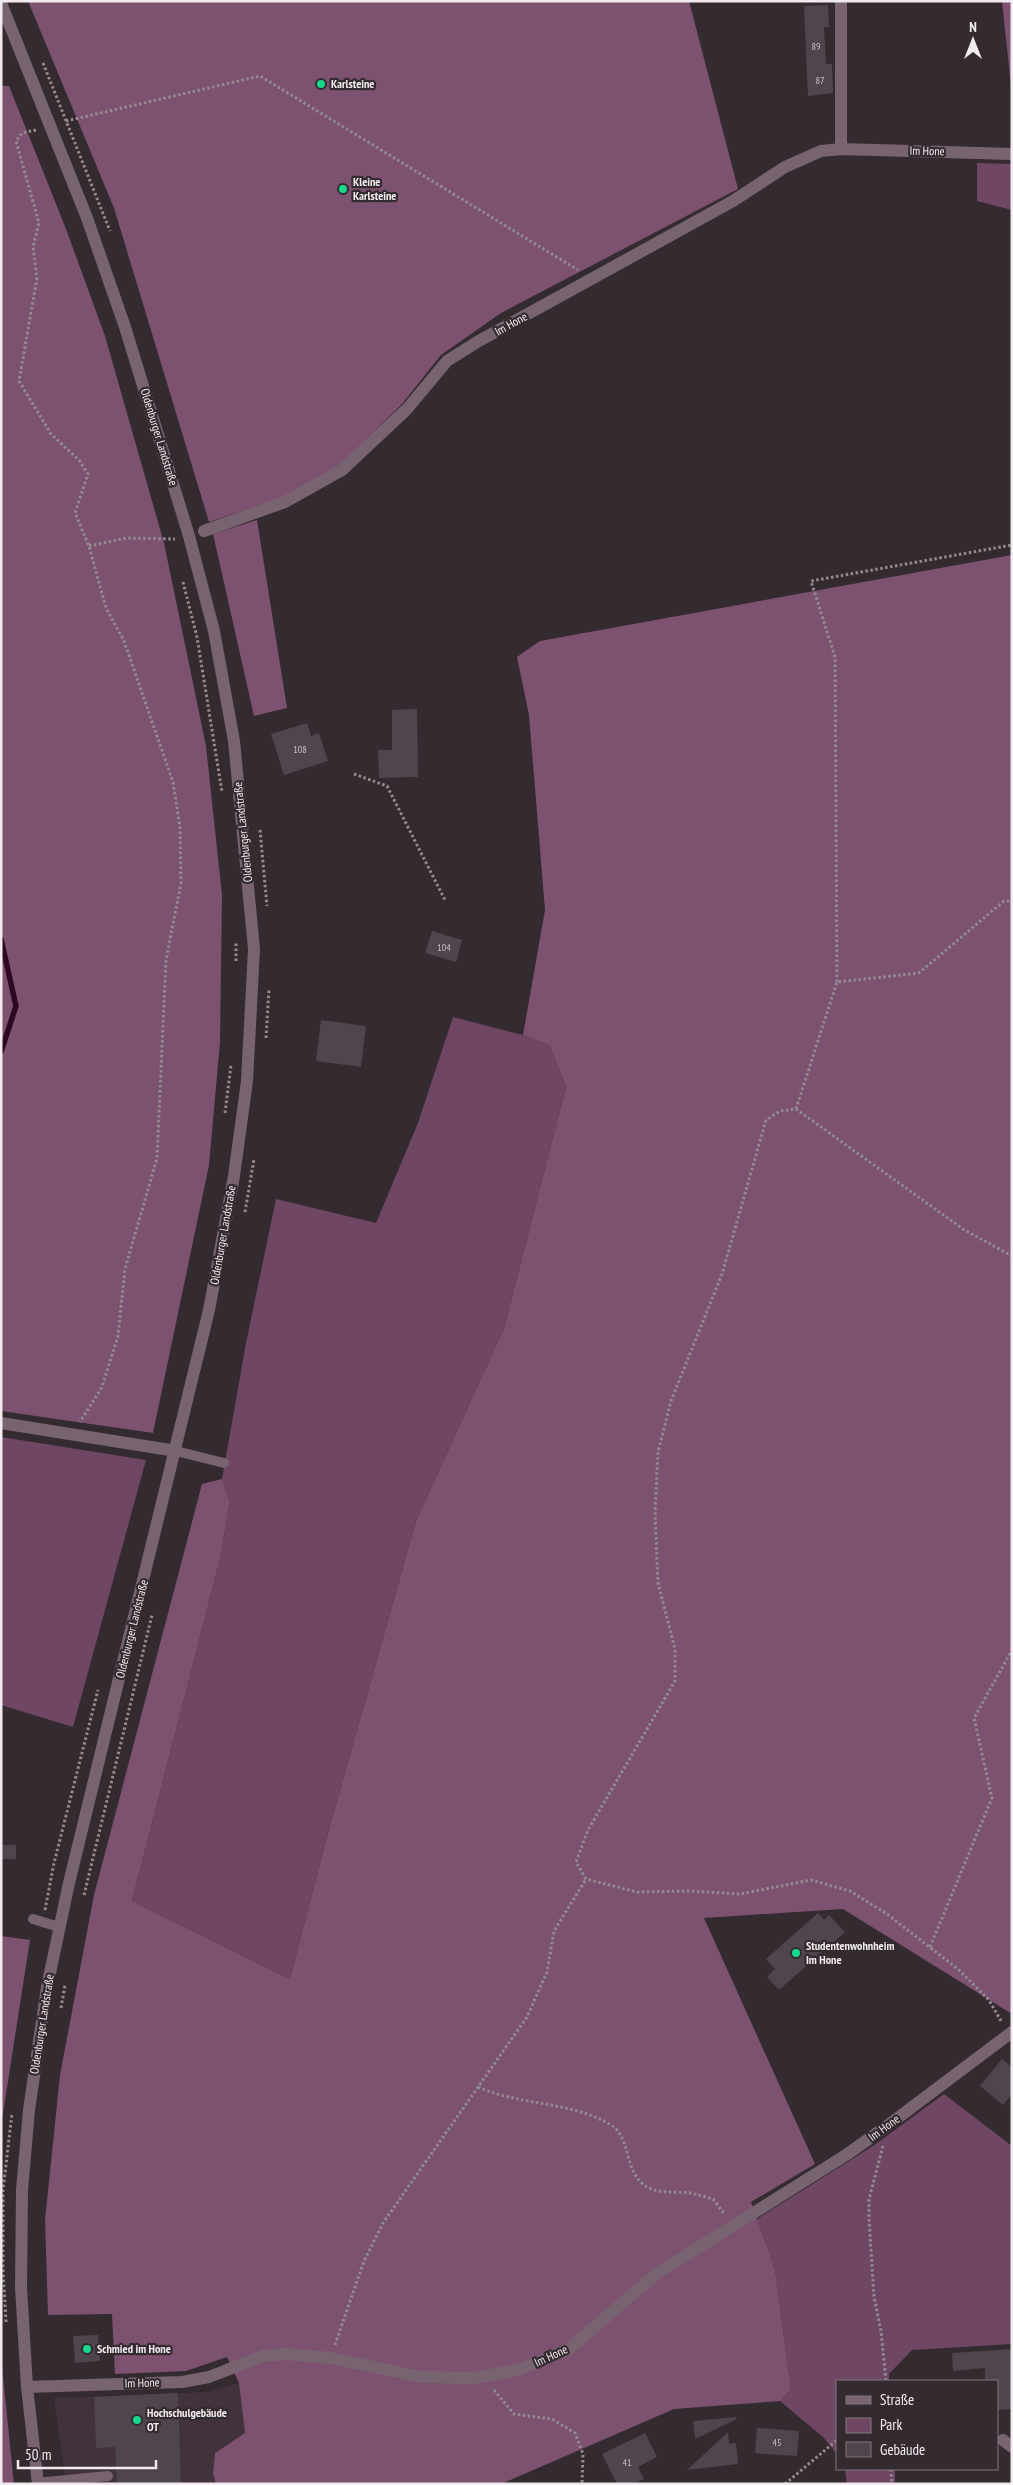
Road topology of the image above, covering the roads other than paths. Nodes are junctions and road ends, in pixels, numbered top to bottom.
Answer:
1 (841, 1) edge
2 (1, 4) edge
3 (841, 149) junction
4 (1012, 154) edge
5 (204, 531) dead end
6 (1, 1423) edge
7 (176, 1451) junction
8 (224, 1464) dead end
9 (38, 1921) road end
10 (60, 1927) junction
11 (1010, 2033) edge
12 (27, 2387) junction
13 (108, 2476) dead end
14 (38, 2483) edge

1 - 3 street
2 - 7 street, Oldenburger Landstraße
3 - 4 street, Im Hone
3 - 5 street, Im Hone
6 - 7 street
7 - 8 lane
7 - 10 street, Oldenburger Landstraße
9 - 10 lane
10 - 12 street, Oldenburger Landstraße
11 - 12 street, Im Hone
12 - 14 street, Oldenburger Landstraße
13 - 14 lane

